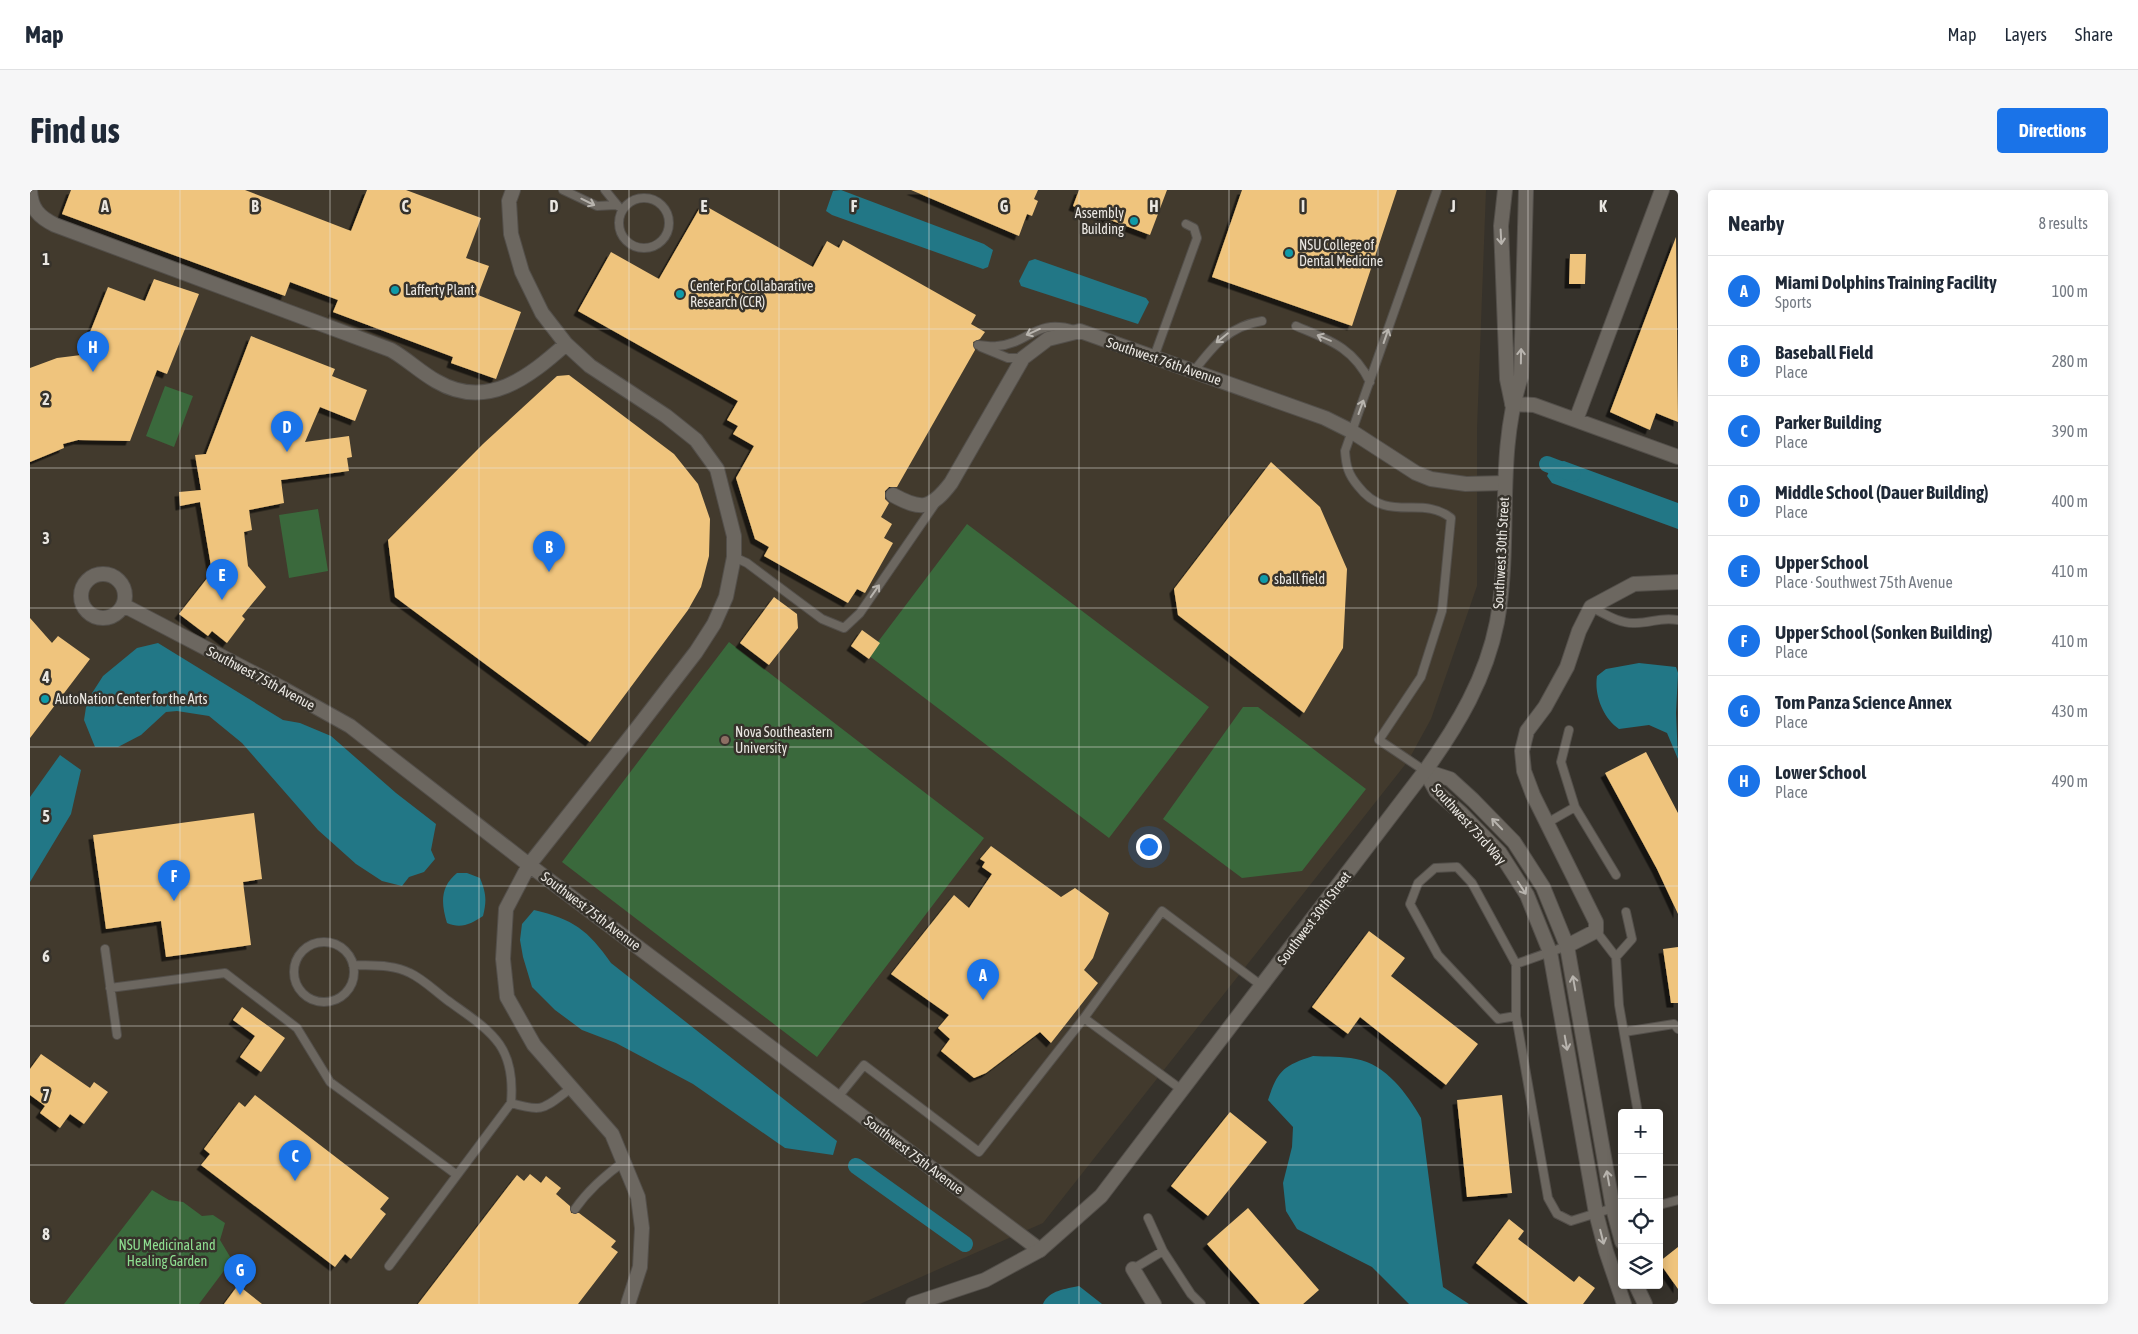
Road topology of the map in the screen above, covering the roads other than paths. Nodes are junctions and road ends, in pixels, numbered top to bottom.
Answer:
1 (30, 190) edge
2 (513, 190) edge
3 (563, 190) edge
4 (604, 190) edge
5 (1437, 190) edge
6 (1505, 190) edge
7 (1526, 190) edge
8 (1662, 190) edge
9 (573, 192) edge
10 (616, 205) junction
11 (624, 209) junction
12 (1186, 224) dead end
13 (1262, 320) dead end
14 (1296, 326) dead end
15 (1080, 331) junction
16 (566, 344) junction
17 (1154, 357) junction
18 (1022, 358) junction
19 (1194, 371) junction
20 (1370, 382) junction
21 (1512, 404) junction
22 (1576, 420) junction
23 (1351, 431) junction
24 (1678, 457) edge
25 (1505, 483) junction
26 (893, 495) dead end
27 (938, 500) junction
28 (734, 557) junction
29 (1678, 582) edge
30 (122, 605) dead end
31 (1591, 608) junction
32 (1678, 620) edge
33 (1569, 730) dead end
34 (1425, 771) junction
35 (1575, 807) junction
36 (1547, 823) junction
37 (530, 865) junction
38 (1616, 875) dead end
39 (1626, 912) dead end
40 (1596, 931) junction
41 (1567, 946) junction
42 (105, 948) dead end
43 (1550, 952) junction
44 (1616, 957) junction
45 (1516, 964) junction
46 (353, 965) junction
47 (1262, 986) junction
48 (110, 988) junction
49 (1516, 1016) junction
50 (1084, 1018) junction
51 (1678, 1029) edge
52 (1624, 1032) junction
53 (117, 1035) dead end
54 (570, 1089) junction
55 (1182, 1090) junction
56 (838, 1097) junction
57 (511, 1103) junction
58 (1637, 1109) edge
59 (625, 1161) junction
60 (457, 1175) junction
61 (1678, 1200) edge
62 (1663, 1204) edge
63 (1617, 1207) edge
64 (575, 1209) dead end
65 (1596, 1213) junction
66 (1148, 1218) dead end
67 (1040, 1250) junction
68 (1163, 1252) junction
69 (388, 1266) dead end
70 (1133, 1269) joint
71 (1638, 1289) edge
72 (628, 1304) edge
73 (914, 1304) edge
74 (1154, 1304) edge
75 (1201, 1304) edge
76 (1624, 1304) edge
77 (1645, 1304) edge

1 - 16 street
2 - 16 street
3 - 9 lane
4 - 10 lane
20 -> 5 lane
6 -> 21 street, Southwest 30th Street
21 -> 7 street, Southwest 30th Street
8 - 22 street
9 -> 10 lane
10 - 11 lane
11 - 11 lane
12 - 17 lane
13 -> 19 lane
20 -> 14 lane
15 - 17 street, Southwest 76th Avenue
15 - 18 street
15 -> 18 lane
16 - 28 street
17 - 19 street, Southwest 76th Avenue
18 - 27 street
19 - 23 street, Southwest 76th Avenue
23 -> 20 lane
21 - 22 street
21 - 25 street, Southwest 30th Street
22 - 24 street
23 - 25 street, Southwest 76th Avenue
23 - 34 lane
25 - 34 street, Southwest 30th Street
26 - 27 street
28 -> 27 lane
28 - 37 street
29 - 31 street
30 - 37 street, Southwest 75th Avenue
31 - 32 lane
31 - 36 street
33 - 35 lane
41 -> 34 street, Southwest 73rd Way
34 -> 43 street, Southwest 73rd Way
34 - 47 street, Southwest 30th Street
35 - 36 lane
35 - 38 lane
36 - 40 street
37 - 54 street
37 - 56 street, Southwest 75th Avenue
39 - 44 lane
40 - 41 street
40 - 44 lane
41 - 43 lane
63 -> 41 street, Southwest 73rd Way
42 - 48 lane
43 - 45 lane
43 -> 65 street, Southwest 73rd Way
44 - 52 lane
45 - 49 lane
45 - 49 lane
46 - 46 lane
46 - 57 lane
47 - 50 lane
47 - 55 street, Southwest 30th Street
48 - 53 lane
48 - 60 lane
49 - 65 lane
50 - 55 lane
50 - 56 lane
51 - 52 lane
52 - 58 lane
54 - 57 lane
54 - 59 street
55 - 67 street, Southwest 30th Street
56 - 67 street, Southwest 75th Avenue
57 - 60 lane
59 - 64 lane
59 - 72 street
60 - 69 lane
61 - 62 lane
63 - 65 lane
65 -> 76 street, Southwest 73rd Way
66 - 68 lane
67 - 73 street, Southwest 30th Street
68 - 70 lane
68 - 75 lane
70 - 74 street
71 - 77 street

